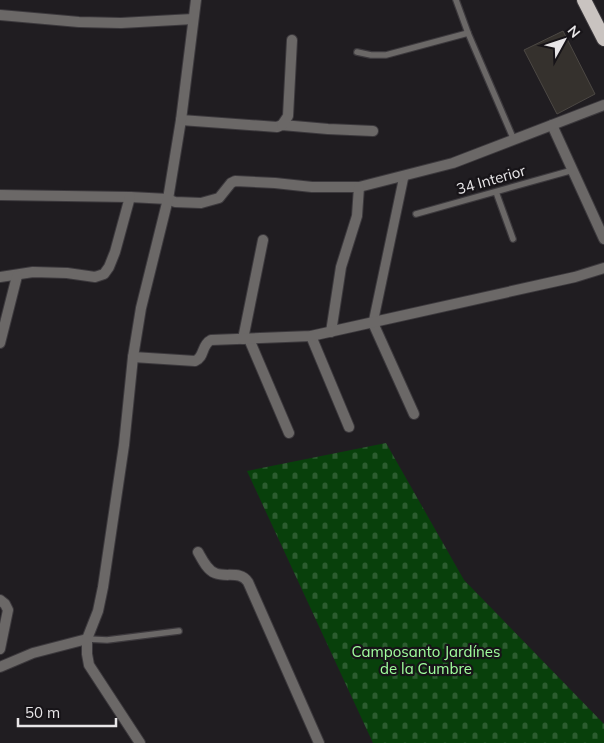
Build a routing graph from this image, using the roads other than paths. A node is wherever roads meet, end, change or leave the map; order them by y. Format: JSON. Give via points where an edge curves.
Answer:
{"nodes":[{"id":1,"x":196,"y":0,"type":"edge"},
{"id":2,"x":456,"y":0,"type":"edge"},
{"id":3,"x":584,"y":0,"type":"edge"},
{"id":4,"x":0,"y":15,"type":"edge"},
{"id":5,"x":192,"y":18,"type":"junction"},
{"id":6,"x":468,"y":33,"type":"junction"},
{"id":7,"x":604,"y":39,"type":"edge"},
{"id":8,"x":292,"y":40,"type":"dead end"},
{"id":9,"x":357,"y":52,"type":"dead end"},
{"id":10,"x":604,"y":105,"type":"edge"},
{"id":11,"x":181,"y":120,"type":"junction"},
{"id":12,"x":282,"y":125,"type":"junction"},
{"id":13,"x":552,"y":125,"type":"junction"},
{"id":14,"x":372,"y":131,"type":"dead end"},
{"id":15,"x":514,"y":140,"type":"junction"},
{"id":16,"x":573,"y":170,"type":"junction"},
{"id":17,"x":404,"y":176,"type":"junction"},
{"id":18,"x":359,"y":187,"type":"junction"},
{"id":19,"x":496,"y":192,"type":"junction"},
{"id":20,"x":0,"y":195,"type":"edge"},
{"id":21,"x":130,"y":196,"type":"junction"},
{"id":22,"x":168,"y":199,"type":"junction"},
{"id":23,"x":416,"y":214,"type":"dead end"},
{"id":24,"x":513,"y":239,"type":"dead end"},
{"id":25,"x":604,"y":239,"type":"edge"},
{"id":26,"x":263,"y":240,"type":"dead end"},
{"id":27,"x":604,"y":268,"type":"edge"},
{"id":28,"x":18,"y":276,"type":"junction"},
{"id":29,"x":0,"y":277,"type":"edge"},
{"id":30,"x":373,"y":323,"type":"junction"},
{"id":31,"x":330,"y":332,"type":"junction"},
{"id":32,"x":311,"y":336,"type":"junction"},
{"id":33,"x":246,"y":339,"type":"junction"},
{"id":34,"x":0,"y":343,"type":"edge"},
{"id":35,"x":133,"y":357,"type":"junction"},
{"id":36,"x":414,"y":414,"type":"dead end"},
{"id":37,"x":350,"y":427,"type":"dead end"},
{"id":38,"x":289,"y":433,"type":"dead end"},
{"id":39,"x":198,"y":552,"type":"dead end"},
{"id":40,"x":0,"y":600,"type":"edge"},
{"id":41,"x":179,"y":631,"type":"dead end"},
{"id":42,"x":87,"y":639,"type":"junction"},
{"id":43,"x":0,"y":649,"type":"edge"},
{"id":44,"x":0,"y":667,"type":"edge"},
{"id":45,"x":140,"y":743,"type":"edge"},
{"id":46,"x":319,"y":743,"type":"edge"}],
"edges":[{"from":1,"to":5,"type":"street"},
{"from":2,"to":6,"type":"lane"},
{"from":3,"to":7,"type":"highway"},
{"from":4,"to":5,"type":"street","via":[[79,22]]},
{"from":5,"to":11,"type":"street"},
{"from":6,"to":9,"type":"lane","via":[[386,55]]},
{"from":6,"to":15,"type":"lane"},
{"from":8,"to":12,"type":"street","via":[[288,116]]},
{"from":10,"to":13,"type":"street"},
{"from":11,"to":12,"type":"street"},
{"from":11,"to":22,"type":"street"},
{"from":12,"to":14,"type":"street"},
{"from":13,"to":15,"type":"street"},
{"from":13,"to":16,"type":"street"},
{"from":15,"to":17,"type":"street","via":[[453,163]]},
{"from":16,"to":19,"type":"lane","name":"34 Interior"},
{"from":16,"to":25,"type":"street"},
{"from":17,"to":18,"type":"street"},
{"from":17,"to":30,"type":"street"},
{"from":18,"to":22,"type":"street","via":[[237,181],[231,182],[219,198],[208,202]]},
{"from":18,"to":31,"type":"street","via":[[357,216],[341,267]]},
{"from":19,"to":23,"type":"lane","name":"34 Interior"},
{"from":19,"to":24,"type":"lane"},
{"from":20,"to":21,"type":"street"},
{"from":21,"to":22,"type":"street"},
{"from":21,"to":28,"type":"street","via":[[115,252],[104,274],[95,277],[33,272]]},
{"from":22,"to":35,"type":"street"},
{"from":26,"to":33,"type":"street"},
{"from":27,"to":30,"type":"street"},
{"from":28,"to":29,"type":"street"},
{"from":28,"to":34,"type":"street"},
{"from":30,"to":31,"type":"street"},
{"from":30,"to":36,"type":"street"},
{"from":31,"to":32,"type":"street"},
{"from":32,"to":33,"type":"street"},
{"from":32,"to":37,"type":"street"},
{"from":33,"to":35,"type":"street","via":[[210,340],[195,361]]},
{"from":33,"to":38,"type":"street"},
{"from":35,"to":42,"type":"street","via":[[124,445],[103,586]]},
{"from":39,"to":46,"type":"street","via":[[206,566],[216,574],[240,576],[248,582]]},
{"from":40,"to":43,"type":"street","via":[[8,610]]},
{"from":41,"to":42,"type":"lane","via":[[107,640]]},
{"from":42,"to":44,"type":"street","via":[[33,653]]},
{"from":42,"to":45,"type":"street","via":[[89,665]]}]}
